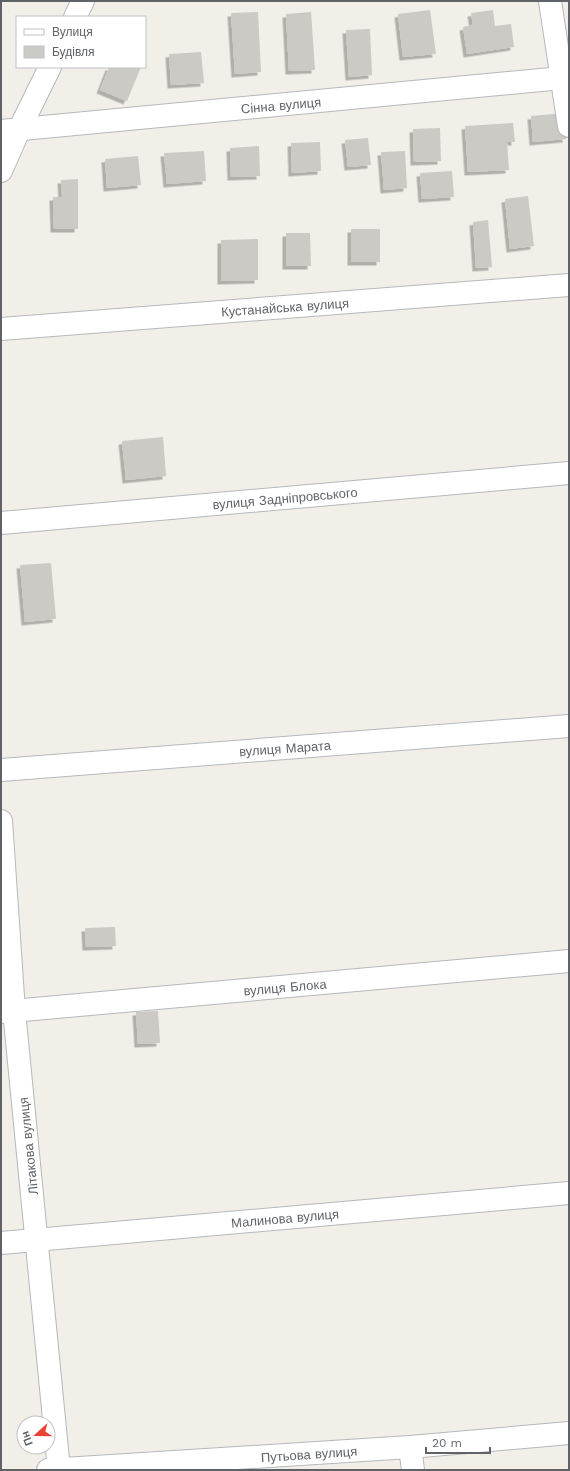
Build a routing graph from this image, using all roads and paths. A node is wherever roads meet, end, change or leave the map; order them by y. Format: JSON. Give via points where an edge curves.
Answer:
{"nodes":[{"id":1,"x":83,"y":1,"type":"edge"},
{"id":2,"x":550,"y":1,"type":"edge"},
{"id":3,"x":76,"y":16,"type":"edge"},
{"id":4,"x":49,"y":68,"type":"edge"},
{"id":5,"x":562,"y":78,"type":"junction"},
{"id":6,"x":569,"y":126,"type":"edge"},
{"id":7,"x":10,"y":130,"type":"edge"},
{"id":8,"x":1,"y":171,"type":"edge"},
{"id":9,"x":569,"y":285,"type":"edge"},
{"id":10,"x":1,"y":329,"type":"edge"},
{"id":11,"x":569,"y":473,"type":"edge"},
{"id":12,"x":1,"y":523,"type":"edge"},
{"id":13,"x":569,"y":726,"type":"edge"},
{"id":14,"x":1,"y":770,"type":"edge"},
{"id":15,"x":1,"y":821,"type":"edge"},
{"id":16,"x":569,"y":961,"type":"edge"},
{"id":17,"x":7,"y":1011,"type":"edge"},
{"id":18,"x":569,"y":1193,"type":"edge"},
{"id":19,"x":37,"y":1241,"type":"junction"},
{"id":20,"x":1,"y":1243,"type":"edge"},
{"id":21,"x":569,"y":1433,"type":"edge"},
{"id":22,"x":410,"y":1447,"type":"junction"},
{"id":23,"x":56,"y":1470,"type":"edge"},
{"id":24,"x":413,"y":1470,"type":"edge"}],
"edges":[{"from":1,"to":3,"type":"street"},
{"from":2,"to":5,"type":"street"},
{"from":4,"to":7,"type":"street"},
{"from":5,"to":6,"type":"street"},
{"from":5,"to":7,"type":"street","name":"Сінна вулиця"},
{"from":7,"to":8,"type":"street"},
{"from":9,"to":10,"type":"street","name":"Кустанайська вулиця"},
{"from":11,"to":12,"type":"street","name":"вулиця Задніпровського"},
{"from":13,"to":14,"type":"street","name":"вулиця Марата"},
{"from":15,"to":17,"type":"street","name":"Літакова вулиця"},
{"from":16,"to":17,"type":"street","name":"вулиця Блока"},
{"from":17,"to":19,"type":"street","name":"Літакова вулиця"},
{"from":18,"to":19,"type":"street","name":"Малинова вулиця"},
{"from":19,"to":20,"type":"street","name":"Малинова вулиця"},
{"from":19,"to":23,"type":"street","name":"Літакова вулиця"},
{"from":21,"to":22,"type":"street","name":"Путьова вулиця"},
{"from":22,"to":23,"type":"street","name":"Путьова вулиця"},
{"from":22,"to":24,"type":"street"}]}
